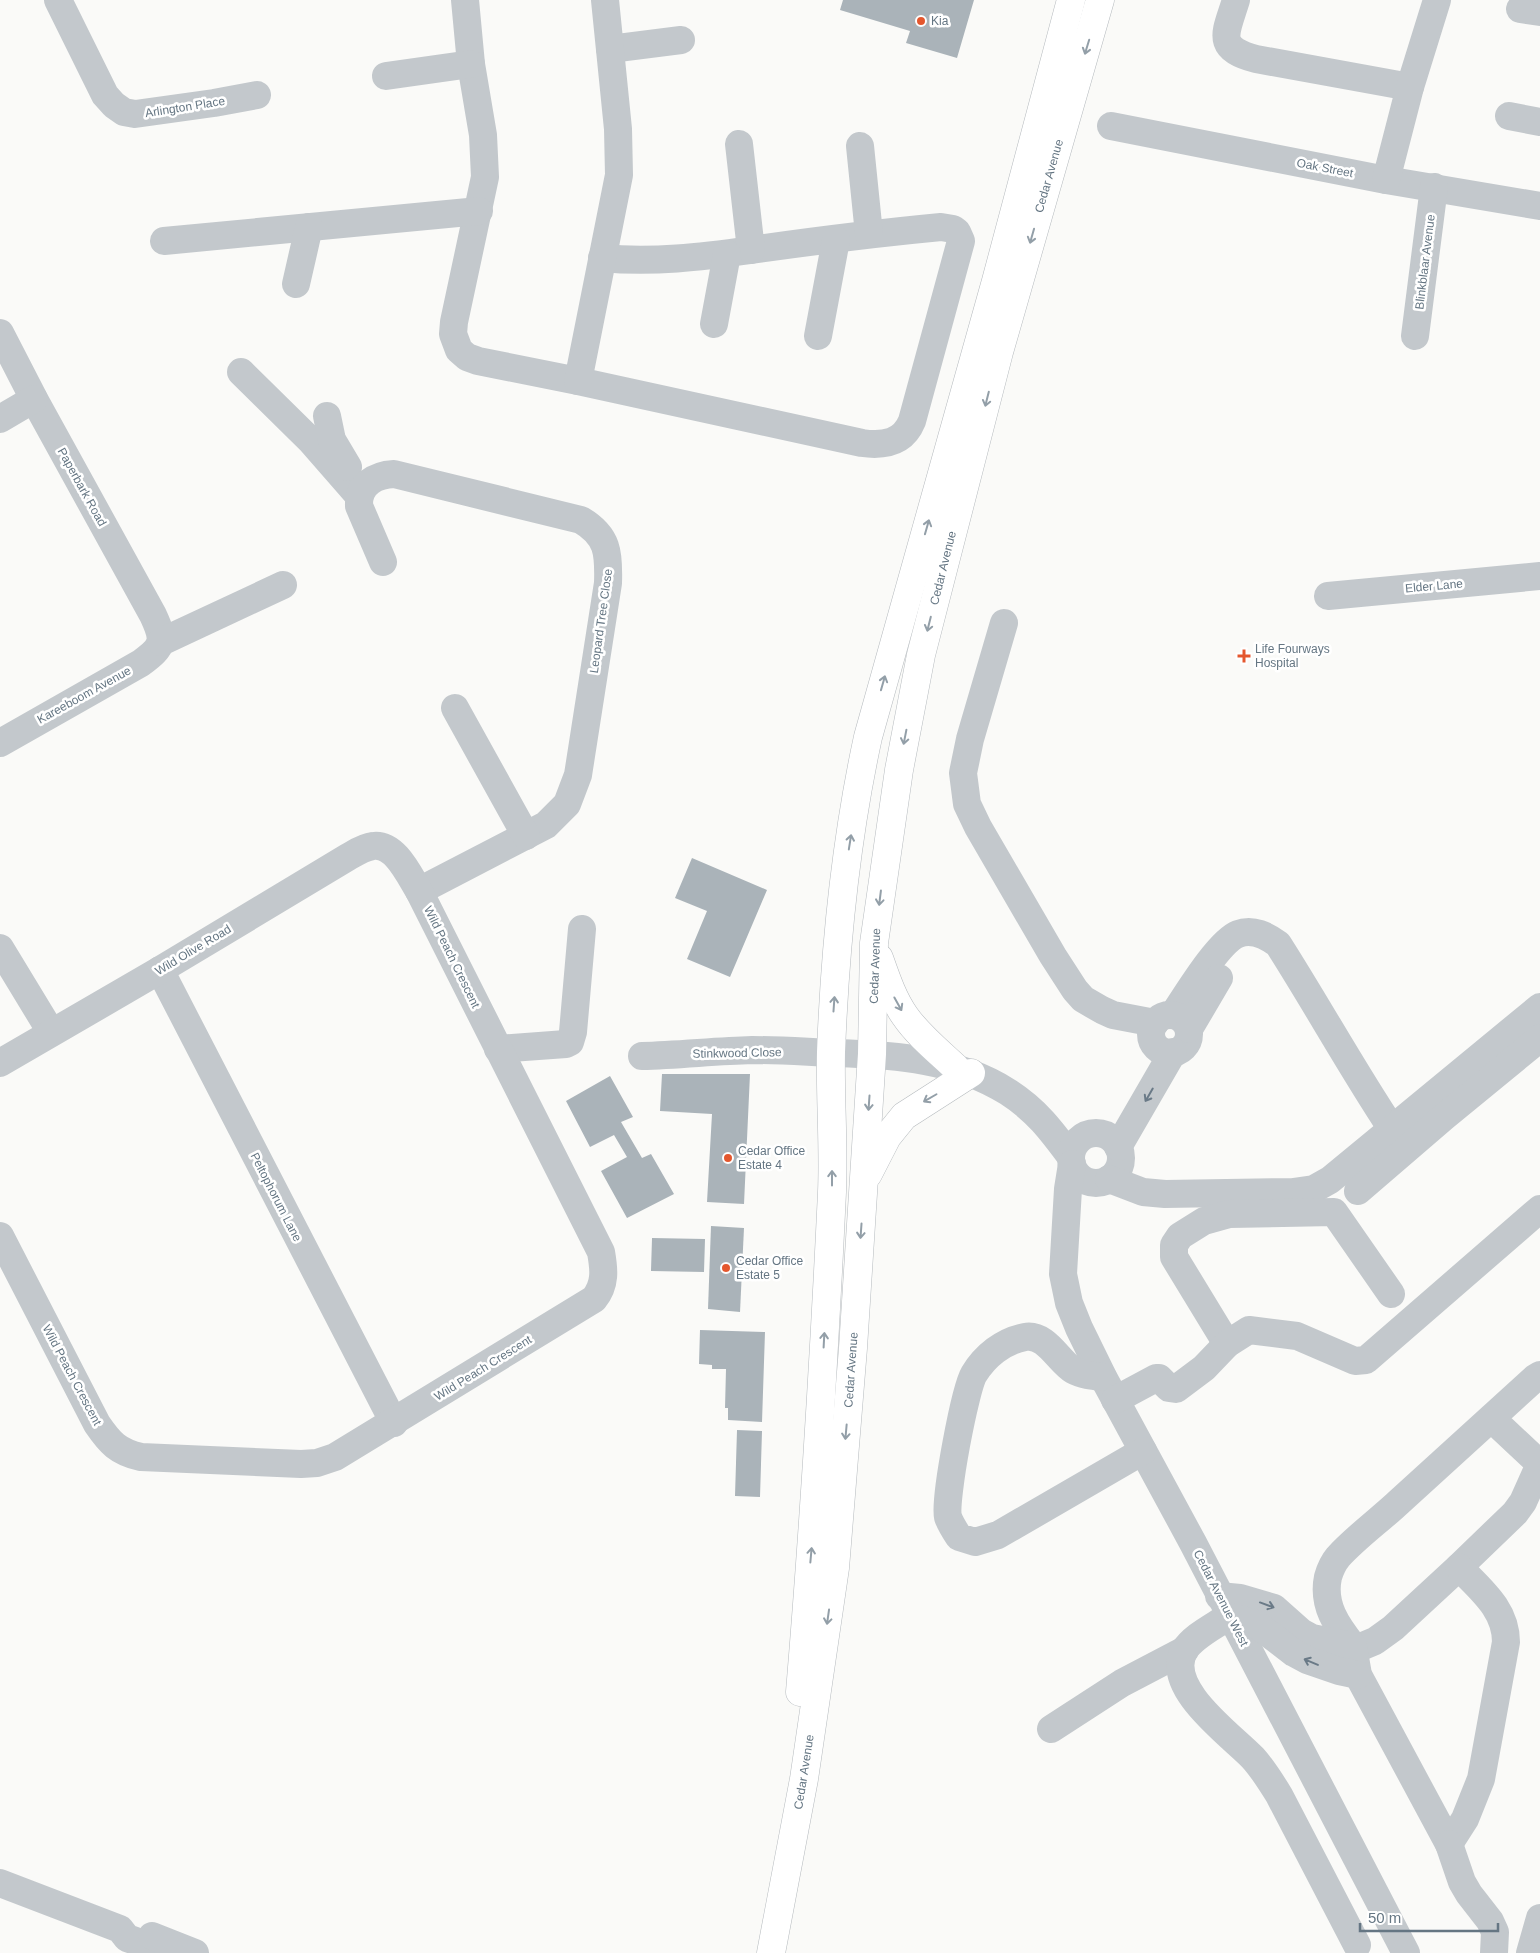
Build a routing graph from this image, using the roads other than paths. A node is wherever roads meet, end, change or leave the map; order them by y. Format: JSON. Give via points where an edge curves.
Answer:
{"nodes":[{"id":1,"x":58,"y":0,"type":"edge"},
{"id":2,"x":465,"y":0,"type":"edge"},
{"id":3,"x":605,"y":0,"type":"edge"},
{"id":4,"x":1071,"y":0,"type":"edge"},
{"id":5,"x":1100,"y":0,"type":"edge"},
{"id":6,"x":1236,"y":0,"type":"edge"},
{"id":7,"x":1437,"y":0,"type":"edge"},
{"id":8,"x":681,"y":40,"type":"dead end"},
{"id":9,"x":610,"y":49,"type":"junction"},
{"id":10,"x":471,"y":64,"type":"junction"},
{"id":11,"x":386,"y":76,"type":"dead end"},
{"id":12,"x":1410,"y":87,"type":"junction"},
{"id":13,"x":257,"y":95,"type":"dead end"},
{"id":14,"x":1509,"y":116,"type":"dead end"},
{"id":15,"x":1540,"y":122,"type":"edge"},
{"id":16,"x":1111,"y":126,"type":"dead end"},
{"id":17,"x":739,"y":144,"type":"dead end"},
{"id":18,"x":860,"y":146,"type":"dead end"},
{"id":19,"x":1386,"y":180,"type":"junction"},
{"id":20,"x":1434,"y":187,"type":"junction"},
{"id":21,"x":1540,"y":206,"type":"edge"},
{"id":22,"x":479,"y":211,"type":"junction"},
{"id":23,"x":309,"y":227,"type":"junction"},
{"id":24,"x":869,"y":234,"type":"junction"},
{"id":25,"x":836,"y":240,"type":"junction"},
{"id":26,"x":164,"y":241,"type":"dead end"},
{"id":27,"x":739,"y":252,"type":"junction"},
{"id":28,"x":602,"y":258,"type":"junction"},
{"id":29,"x":296,"y":284,"type":"dead end"},
{"id":30,"x":714,"y":324,"type":"dead end"},
{"id":31,"x":0,"y":333,"type":"edge"},
{"id":32,"x":818,"y":336,"type":"dead end"},
{"id":33,"x":1415,"y":336,"type":"dead end"},
{"id":34,"x":241,"y":372,"type":"dead end"},
{"id":35,"x":578,"y":381,"type":"junction"},
{"id":36,"x":34,"y":399,"type":"junction"},
{"id":37,"x":327,"y":416,"type":"dead end"},
{"id":38,"x":0,"y":419,"type":"edge"},
{"id":39,"x":360,"y":493,"type":"junction"},
{"id":40,"x":383,"y":562,"type":"dead end"},
{"id":41,"x":1540,"y":576,"type":"edge"},
{"id":42,"x":283,"y":584,"type":"dead end"},
{"id":43,"x":1328,"y":596,"type":"dead end"},
{"id":44,"x":1004,"y":623,"type":"dead end"},
{"id":45,"x":161,"y":642,"type":"junction"},
{"id":46,"x":455,"y":708,"type":"dead end"},
{"id":47,"x":0,"y":743,"type":"edge"},
{"id":48,"x":526,"y":836,"type":"junction"},
{"id":49,"x":388,"y":849,"type":"joint"},
{"id":50,"x":419,"y":891,"type":"junction"},
{"id":51,"x":582,"y":929,"type":"dead end"},
{"id":52,"x":874,"y":943,"type":"junction"},
{"id":53,"x":0,"y":948,"type":"edge"},
{"id":54,"x":160,"y":970,"type":"junction"},
{"id":55,"x":1540,"y":1007,"type":"edge"},
{"id":56,"x":51,"y":1032,"type":"junction"},
{"id":57,"x":1166,"y":1034,"type":"junction"},
{"id":58,"x":1540,"y":1038,"type":"edge"},
{"id":59,"x":498,"y":1049,"type":"junction"},
{"id":60,"x":831,"y":1053,"type":"junction"},
{"id":61,"x":872,"y":1054,"type":"junction"},
{"id":62,"x":642,"y":1056,"type":"dead end"},
{"id":63,"x":0,"y":1063,"type":"edge"},
{"id":64,"x":963,"y":1070,"type":"junction"},
{"id":65,"x":1392,"y":1129,"type":"junction"},
{"id":66,"x":1097,"y":1159,"type":"junction"},
{"id":67,"x":864,"y":1182,"type":"junction"},
{"id":68,"x":1358,"y":1191,"type":"dead end"},
{"id":69,"x":1540,"y":1209,"type":"edge"},
{"id":70,"x":0,"y":1236,"type":"edge"},
{"id":71,"x":1391,"y":1294,"type":"dead end"},
{"id":72,"x":1227,"y":1344,"type":"junction"},
{"id":73,"x":1540,"y":1375,"type":"edge"},
{"id":74,"x":1109,"y":1389,"type":"junction"},
{"id":75,"x":1491,"y":1418,"type":"junction"},
{"id":76,"x":394,"y":1423,"type":"junction"},
{"id":77,"x":1143,"y":1451,"type":"junction"},
{"id":78,"x":1459,"y":1568,"type":"junction"},
{"id":79,"x":1224,"y":1606,"type":"junction"},
{"id":80,"x":1353,"y":1646,"type":"junction"},
{"id":81,"x":1185,"y":1650,"type":"junction"},
{"id":82,"x":1358,"y":1675,"type":"junction"},
{"id":83,"x":1051,"y":1729,"type":"dead end"},
{"id":84,"x":1449,"y":1844,"type":"junction"},
{"id":85,"x":0,"y":1883,"type":"edge"},
{"id":86,"x":1379,"y":1900,"type":"junction"},
{"id":87,"x":1540,"y":1918,"type":"edge"},
{"id":88,"x":120,"y":1929,"type":"junction"},
{"id":89,"x":1356,"y":1949,"type":"edge"},
{"id":90,"x":168,"y":1953,"type":"edge"},
{"id":91,"x":195,"y":1953,"type":"edge"},
{"id":92,"x":759,"y":1953,"type":"edge"},
{"id":93,"x":771,"y":1953,"type":"edge"},
{"id":94,"x":1406,"y":1953,"type":"edge"},
{"id":95,"x":1494,"y":1953,"type":"edge"},
{"id":96,"x":1530,"y":1953,"type":"edge"}],
"edges":[{"from":1,"to":13,"type":"street","name":"Arlington Place","via":[[105,95],[124,112],[145,114]]},
{"from":2,"to":10,"type":"street"},
{"from":3,"to":9,"type":"street"},
{"from":60,"to":4,"type":"main road","name":"Cedar Avenue","one_way":true,"via":[[840,916],[859,777],[868,737]]},
{"from":5,"to":52,"type":"main road","name":"Cedar Avenue","one_way":true,"via":[[999,352],[921,655],[899,770]]},
{"from":6,"to":12,"type":"street","via":[[1226,37],[1229,47],[1237,53]]},
{"from":7,"to":12,"type":"street"},
{"from":8,"to":9,"type":"street"},
{"from":9,"to":28,"type":"street","via":[[619,175]]},
{"from":10,"to":11,"type":"street"},
{"from":10,"to":22,"type":"street","via":[[485,167]]},
{"from":12,"to":19,"type":"street"},
{"from":14,"to":15,"type":"street"},
{"from":16,"to":19,"type":"street","name":"Oak Street"},
{"from":17,"to":27,"type":"street"},
{"from":18,"to":24,"type":"street"},
{"from":19,"to":20,"type":"street","name":"Oak Street"},
{"from":20,"to":21,"type":"street","name":"Oak Street"},
{"from":20,"to":33,"type":"street","name":"Blinkblaar Avenue"},
{"from":22,"to":23,"type":"street"},
{"from":22,"to":35,"type":"street","via":[[454,322],[453,334],[459,350],[478,361]]},
{"from":23,"to":26,"type":"street"},
{"from":23,"to":29,"type":"street"},
{"from":24,"to":25,"type":"street"},
{"from":24,"to":35,"type":"street","via":[[941,227],[953,229],[960,236],[960,248],[912,421],[897,440],[877,445],[862,443]]},
{"from":25,"to":27,"type":"street"},
{"from":25,"to":32,"type":"street"},
{"from":27,"to":28,"type":"street","via":[[651,260]]},
{"from":27,"to":30,"type":"street"},
{"from":28,"to":35,"type":"street"},
{"from":31,"to":36,"type":"street","name":"Paperbark Road"},
{"from":34,"to":39,"type":"street"},
{"from":36,"to":38,"type":"street"},
{"from":36,"to":45,"type":"street","name":"Paperbark Road","via":[[153,615]]},
{"from":37,"to":39,"type":"street","via":[[332,440]]},
{"from":39,"to":40,"type":"street","via":[[359,506]]},
{"from":39,"to":48,"type":"street","name":"Leopard Tree Close","via":[[374,479],[394,474],[565,516],[587,524],[602,536],[609,563],[608,583],[578,775],[567,804],[546,825]]},
{"from":41,"to":43,"type":"street","name":"Elder Lane"},
{"from":42,"to":45,"type":"street"},
{"from":44,"to":57,"type":"street","via":[[963,774],[967,804],[1053,956],[1083,1000],[1113,1015]]},
{"from":45,"to":47,"type":"street","name":"Kareeboom Avenue","via":[[159,648],[141,663]]},
{"from":46,"to":48,"type":"street"},
{"from":48,"to":50,"type":"street","name":"Leopard Tree Close"},
{"from":49,"to":50,"type":"street","name":"Wild Peach Crescent"},
{"from":49,"to":54,"type":"street","name":"Wild Olive Road","via":[[373,846],[348,857]]},
{"from":50,"to":59,"type":"street","name":"Wild Peach Crescent"},
{"from":51,"to":59,"type":"street","via":[[570,1042]]},
{"from":52,"to":61,"type":"main road","name":"Cedar Avenue"},
{"from":52,"to":64,"type":"main road","one_way":true,"via":[[888,985],[905,1016],[917,1031]]},
{"from":53,"to":56,"type":"street"},
{"from":54,"to":56,"type":"street","name":"Wild Olive Road"},
{"from":54,"to":76,"type":"street","name":"Peltophorum Lane"},
{"from":55,"to":65,"type":"street"},
{"from":56,"to":63,"type":"street","name":"Wild Olive Road"},
{"from":57,"to":65,"type":"street","name":"Cedar Avenue West","via":[[1220,948],[1242,933],[1260,934],[1278,944]]},
{"from":57,"to":66,"type":"street","name":"Cedar Avenue West"},
{"from":58,"to":68,"type":"street"},
{"from":59,"to":76,"type":"street","name":"Wild Peach Crescent","via":[[601,1252],[604,1266],[602,1285],[594,1299]]},
{"from":60,"to":61,"type":"street"},
{"from":60,"to":62,"type":"street","name":"Stinkwood Close","via":[[753,1050]]},
{"from":92,"to":60,"type":"main road","name":"Cedar Avenue","one_way":true,"via":[[796,1743],[814,1526],[832,1188]]},
{"from":61,"to":64,"type":"street"},
{"from":61,"to":67,"type":"main road","name":"Cedar Avenue","one_way":true},
{"from":64,"to":66,"type":"street","via":[[1008,1092]]},
{"from":64,"to":67,"type":"main road","one_way":true,"via":[[904,1116],[887,1137]]},
{"from":65,"to":66,"type":"street","via":[[1330,1180],[1314,1189],[1285,1192],[1155,1194],[1134,1190]]},
{"from":66,"to":74,"type":"street","name":"Cedar Avenue West","via":[[1068,1189],[1064,1286],[1079,1328]]},
{"from":67,"to":93,"type":"main road","name":"Cedar Avenue","one_way":true,"via":[[835,1568],[804,1779]]},
{"from":69,"to":72,"type":"street","via":[[1366,1360],[1355,1361],[1297,1336],[1249,1330]]},
{"from":70,"to":76,"type":"street","name":"Wild Peach Crescent","via":[[97,1424],[114,1445],[128,1454],[317,1463],[335,1457]]},
{"from":71,"to":72,"type":"street","via":[[1334,1212],[1229,1214],[1204,1221],[1180,1236],[1174,1245],[1174,1257]]},
{"from":72,"to":74,"type":"street","via":[[1204,1368],[1176,1389],[1169,1388],[1159,1378]]},
{"from":73,"to":75,"type":"street"},
{"from":74,"to":77,"type":"street","name":"Cedar Avenue West"},
{"from":74,"to":77,"type":"street","via":[[1072,1370],[1044,1342],[1027,1336],[1004,1344],[983,1361],[972,1377],[964,1403],[950,1483],[948,1516],[959,1537],[975,1542],[998,1535]]},
{"from":75,"to":78,"type":"street","via":[[1540,1464],[1523,1502]]},
{"from":75,"to":80,"type":"street","via":[[1336,1560],[1328,1577],[1326,1593],[1336,1623]]},
{"from":77,"to":79,"type":"street","name":"Cedar Avenue West"},
{"from":78,"to":80,"type":"street","via":[[1393,1628],[1375,1641]]},
{"from":78,"to":84,"type":"street","via":[[1498,1610],[1506,1642],[1481,1779],[1465,1819]]},
{"from":79,"to":80,"type":"street","one_way":true,"via":[[1240,1598],[1274,1608],[1312,1638]]},
{"from":79,"to":81,"type":"street"},
{"from":82,"to":79,"type":"street","one_way":true,"via":[[1307,1660]]},
{"from":79,"to":86,"type":"street","name":"Cedar Avenue West"},
{"from":80,"to":82,"type":"street"},
{"from":81,"to":83,"type":"street","via":[[1122,1684]]},
{"from":81,"to":89,"type":"street","via":[[1181,1669],[1190,1693],[1253,1758],[1280,1795]]},
{"from":82,"to":84,"type":"street"},
{"from":84,"to":95,"type":"street","via":[[1462,1882],[1495,1932]]},
{"from":85,"to":88,"type":"street"},
{"from":86,"to":89,"type":"street"},
{"from":86,"to":94,"type":"street","name":"Cedar Avenue West"},
{"from":87,"to":96,"type":"street"},
{"from":88,"to":90,"type":"street","via":[[127,1938]]},
{"from":88,"to":91,"type":"street","via":[[128,1927]]}]}
